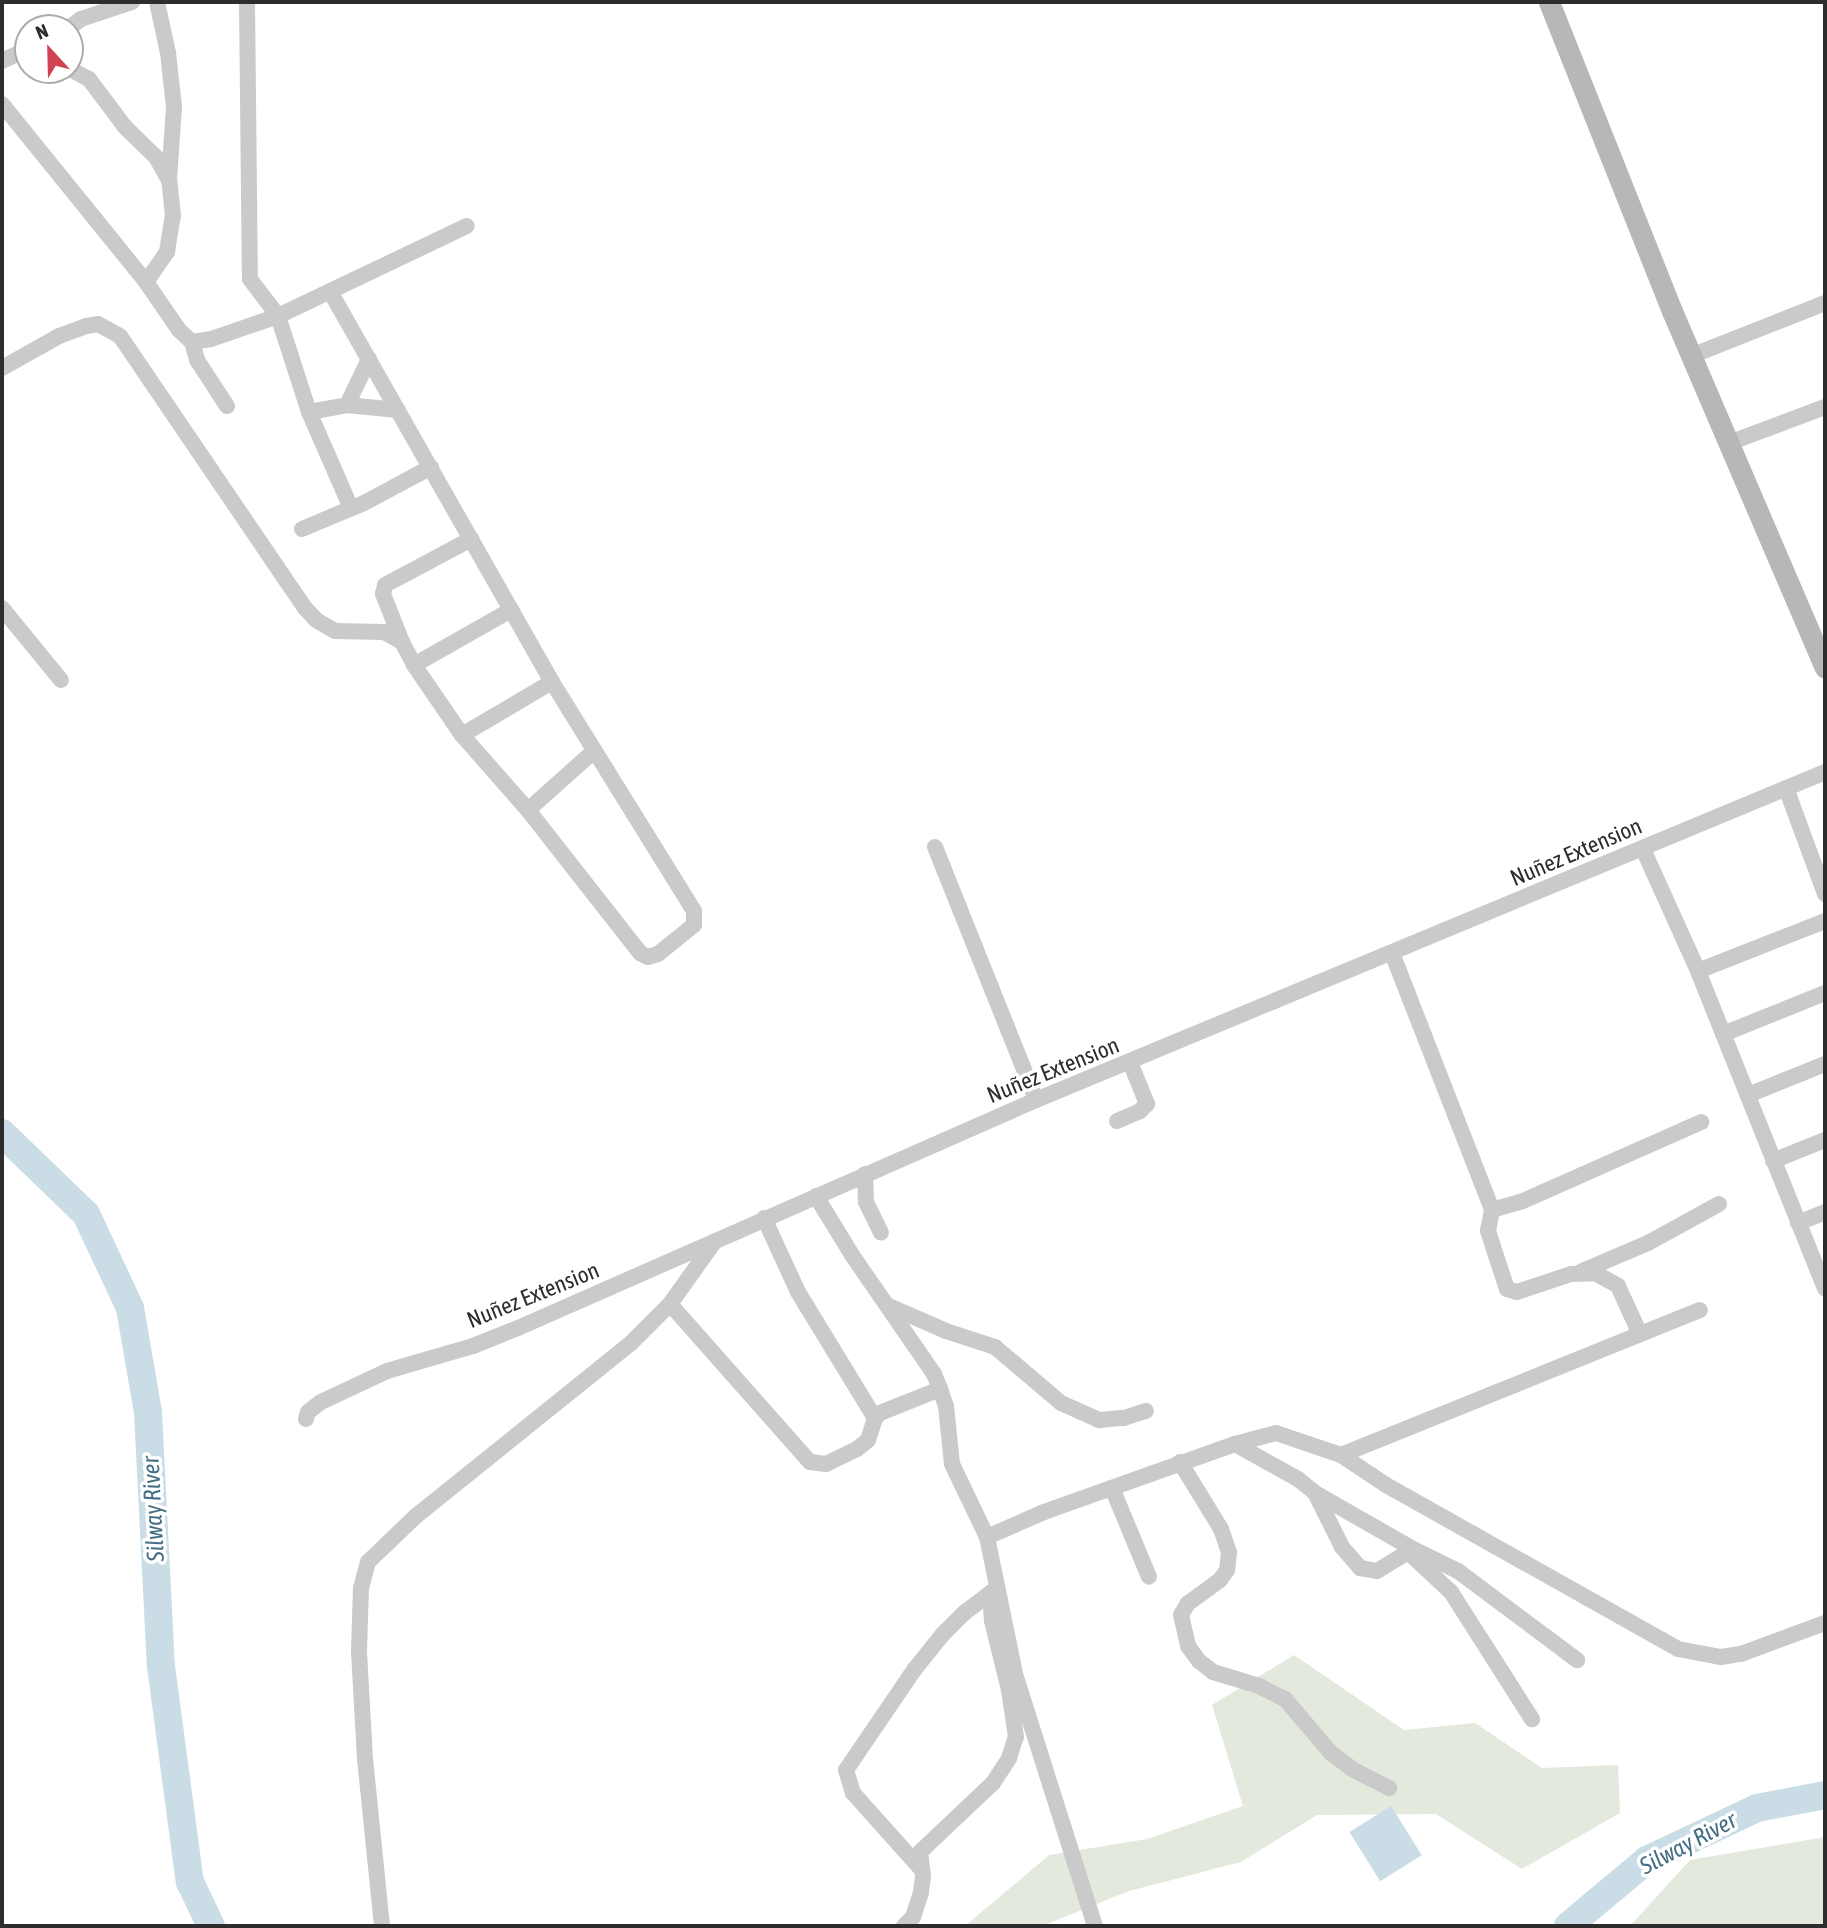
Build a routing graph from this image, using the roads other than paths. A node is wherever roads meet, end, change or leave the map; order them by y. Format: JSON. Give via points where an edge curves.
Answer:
{"nodes":[{"id":1,"x":132,"y":2,"type":"edge"},
{"id":2,"x":158,"y":2,"type":"edge"},
{"id":3,"x":247,"y":2,"type":"edge"},
{"id":4,"x":1549,"y":2,"type":"edge"},
{"id":5,"x":84,"y":18,"type":"edge"},
{"id":6,"x":84,"y":76,"type":"edge"},
{"id":7,"x":2,"y":104,"type":"edge"},
{"id":8,"x":169,"y":180,"type":"junction"},
{"id":9,"x":467,"y":226,"type":"dead end"},
{"id":10,"x":146,"y":282,"type":"junction"},
{"id":11,"x":330,"y":292,"type":"junction"},
{"id":12,"x":1825,"y":303,"type":"edge"},
{"id":13,"x":278,"y":316,"type":"junction"},
{"id":14,"x":192,"y":342,"type":"junction"},
{"id":15,"x":1691,"y":356,"type":"junction"},
{"id":16,"x":369,"y":359,"type":"junction"},
{"id":17,"x":2,"y":368,"type":"edge"},
{"id":18,"x":347,"y":405,"type":"junction"},
{"id":19,"x":227,"y":406,"type":"dead end"},
{"id":20,"x":1825,"y":407,"type":"edge"},
{"id":21,"x":398,"y":410,"type":"junction"},
{"id":22,"x":309,"y":412,"type":"junction"},
{"id":23,"x":1729,"y":443,"type":"junction"},
{"id":24,"x":431,"y":467,"type":"junction"},
{"id":25,"x":351,"y":508,"type":"junction"},
{"id":26,"x":302,"y":528,"type":"dead end"},
{"id":27,"x":471,"y":539,"type":"junction"},
{"id":28,"x":2,"y":608,"type":"edge"},
{"id":29,"x":511,"y":610,"type":"junction"},
{"id":30,"x":402,"y":642,"type":"junction"},
{"id":31,"x":414,"y":665,"type":"junction"},
{"id":32,"x":1825,"y":667,"type":"edge"},
{"id":33,"x":61,"y":680,"type":"dead end"},
{"id":34,"x":552,"y":682,"type":"junction"},
{"id":35,"x":462,"y":735,"type":"junction"},
{"id":36,"x":594,"y":751,"type":"junction"},
{"id":37,"x":1825,"y":772,"type":"edge"},
{"id":38,"x":1786,"y":788,"type":"junction"},
{"id":39,"x":528,"y":810,"type":"junction"},
{"id":40,"x":935,"y":847,"type":"dead end"},
{"id":41,"x":1643,"y":849,"type":"junction"},
{"id":42,"x":1825,"y":894,"type":"edge"},
{"id":43,"x":1825,"y":921,"type":"edge"},
{"id":44,"x":1392,"y":953,"type":"junction"},
{"id":45,"x":1698,"y":971,"type":"junction"},
{"id":46,"x":1825,"y":993,"type":"edge"},
{"id":47,"x":1723,"y":1034,"type":"junction"},
{"id":48,"x":1130,"y":1062,"type":"junction"},
{"id":49,"x":1825,"y":1063,"type":"edge"},
{"id":50,"x":1748,"y":1095,"type":"junction"},
{"id":51,"x":1036,"y":1100,"type":"junction"},
{"id":52,"x":1117,"y":1121,"type":"dead end"},
{"id":53,"x":1701,"y":1122,"type":"dead end"},
{"id":54,"x":1825,"y":1140,"type":"edge"},
{"id":55,"x":1773,"y":1161,"type":"junction"},
{"id":56,"x":865,"y":1174,"type":"junction"},
{"id":57,"x":816,"y":1196,"type":"junction"},
{"id":58,"x":1719,"y":1203,"type":"dead end"},
{"id":59,"x":1492,"y":1210,"type":"junction"},
{"id":60,"x":1825,"y":1212,"type":"edge"},
{"id":61,"x":764,"y":1218,"type":"junction"},
{"id":62,"x":1798,"y":1223,"type":"junction"},
{"id":63,"x":881,"y":1233,"type":"dead end"},
{"id":64,"x":717,"y":1238,"type":"junction"},
{"id":65,"x":1581,"y":1271,"type":"junction"},
{"id":66,"x":1825,"y":1289,"type":"edge"},
{"id":67,"x":670,"y":1304,"type":"junction"},
{"id":68,"x":887,"y":1305,"type":"junction"},
{"id":69,"x":1700,"y":1310,"type":"dead end"},
{"id":70,"x":1639,"y":1332,"type":"junction"},
{"id":71,"x":940,"y":1389,"type":"junction"},
{"id":72,"x":1146,"y":1411,"type":"dead end"},
{"id":73,"x":875,"y":1418,"type":"junction"},
{"id":74,"x":306,"y":1419,"type":"dead end"},
{"id":75,"x":1235,"y":1444,"type":"junction"},
{"id":76,"x":1341,"y":1455,"type":"junction"},
{"id":77,"x":1180,"y":1462,"type":"junction"},
{"id":78,"x":1112,"y":1488,"type":"junction"},
{"id":79,"x":1315,"y":1493,"type":"junction"},
{"id":80,"x":987,"y":1536,"type":"junction"},
{"id":81,"x":1411,"y":1551,"type":"junction"},
{"id":82,"x":1149,"y":1577,"type":"dead end"},
{"id":83,"x":995,"y":1590,"type":"junction"},
{"id":84,"x":1825,"y":1623,"type":"edge"},
{"id":85,"x":1577,"y":1660,"type":"dead end"},
{"id":86,"x":1532,"y":1719,"type":"dead end"},
{"id":87,"x":1389,"y":1788,"type":"dead end"},
{"id":88,"x":921,"y":1869,"type":"junction"},
{"id":89,"x":382,"y":1926,"type":"edge"},
{"id":90,"x":904,"y":1926,"type":"edge"},
{"id":91,"x":1095,"y":1926,"type":"edge"}],
"edges":[{"from":1,"to":5,"type":"street"},
{"from":2,"to":8,"type":"street","via":[[174,107]]},
{"from":3,"to":13,"type":"street","via":[[250,279]]},
{"from":4,"to":15,"type":"street"},
{"from":6,"to":8,"type":"street","via":[[156,157]]},
{"from":7,"to":10,"type":"street"},
{"from":8,"to":10,"type":"street","via":[[173,216],[167,252]]},
{"from":9,"to":11,"type":"street"},
{"from":10,"to":14,"type":"street"},
{"from":11,"to":13,"type":"street"},
{"from":11,"to":16,"type":"street"},
{"from":12,"to":15,"type":"street"},
{"from":13,"to":14,"type":"street"},
{"from":13,"to":22,"type":"street"},
{"from":14,"to":19,"type":"street","via":[[197,360]]},
{"from":15,"to":23,"type":"street"},
{"from":16,"to":18,"type":"street"},
{"from":16,"to":21,"type":"street"},
{"from":17,"to":30,"type":"street","via":[[86,326],[99,324],[111,329],[310,614],[335,631],[384,632]]},
{"from":18,"to":21,"type":"street"},
{"from":18,"to":22,"type":"street"},
{"from":20,"to":23,"type":"street"},
{"from":21,"to":24,"type":"street"},
{"from":22,"to":25,"type":"street"},
{"from":23,"to":32,"type":"street"},
{"from":24,"to":25,"type":"street"},
{"from":24,"to":27,"type":"street"},
{"from":25,"to":26,"type":"street"},
{"from":27,"to":29,"type":"street"},
{"from":27,"to":30,"type":"street","via":[[385,585],[383,594]]},
{"from":28,"to":33,"type":"street"},
{"from":29,"to":31,"type":"street"},
{"from":29,"to":34,"type":"street"},
{"from":30,"to":31,"type":"street"},
{"from":31,"to":35,"type":"street"},
{"from":34,"to":35,"type":"street"},
{"from":34,"to":36,"type":"street"},
{"from":35,"to":39,"type":"street"},
{"from":36,"to":39,"type":"street"},
{"from":36,"to":39,"type":"street","via":[[694,911],[694,925],[658,954],[642,956]]},
{"from":37,"to":38,"type":"street","name":"Nuñez Extension"},
{"from":38,"to":41,"type":"street","name":"Nuñez Extension"},
{"from":38,"to":42,"type":"street"},
{"from":40,"to":51,"type":"street"},
{"from":41,"to":44,"type":"street","name":"Nuñez Extension"},
{"from":41,"to":45,"type":"street"},
{"from":43,"to":45,"type":"street"},
{"from":44,"to":48,"type":"street","name":"Nuñez Extension"},
{"from":44,"to":59,"type":"street"},
{"from":45,"to":47,"type":"street"},
{"from":46,"to":47,"type":"street"},
{"from":47,"to":50,"type":"street"},
{"from":48,"to":51,"type":"street","name":"Nuñez Extension"},
{"from":48,"to":52,"type":"street","via":[[1147,1104]]},
{"from":49,"to":50,"type":"street"},
{"from":50,"to":55,"type":"street"},
{"from":51,"to":56,"type":"street","name":"Nuñez Extension"},
{"from":53,"to":59,"type":"street","via":[[1523,1201]]},
{"from":54,"to":55,"type":"street"},
{"from":55,"to":62,"type":"street"},
{"from":56,"to":57,"type":"street","name":"Nuñez Extension"},
{"from":56,"to":63,"type":"street","via":[[866,1202]]},
{"from":57,"to":61,"type":"street","name":"Nuñez Extension"},
{"from":57,"to":68,"type":"street"},
{"from":58,"to":65,"type":"street"},
{"from":59,"to":65,"type":"street","via":[[1488,1231],[1507,1289],[1517,1292]]},
{"from":60,"to":62,"type":"street"},
{"from":61,"to":64,"type":"street","name":"Nuñez Extension"},
{"from":61,"to":73,"type":"street","via":[[798,1292]]},
{"from":62,"to":66,"type":"street"},
{"from":64,"to":67,"type":"street"},
{"from":64,"to":74,"type":"street","name":"Nuñez Extension","via":[[518,1328],[387,1371],[321,1402]]},
{"from":65,"to":70,"type":"street","via":[[1613,1281]]},
{"from":67,"to":73,"type":"street","via":[[810,1462],[826,1464],[857,1449],[867,1440]]},
{"from":67,"to":89,"type":"street","via":[[631,1343],[416,1516],[368,1562],[361,1588],[359,1651]]},
{"from":68,"to":71,"type":"street"},
{"from":68,"to":72,"type":"street","via":[[995,1347],[1061,1403],[1099,1420]]},
{"from":69,"to":70,"type":"street"},
{"from":70,"to":76,"type":"street"},
{"from":71,"to":73,"type":"street"},
{"from":71,"to":80,"type":"street","via":[[951,1464]]},
{"from":75,"to":76,"type":"street","via":[[1276,1433]]},
{"from":75,"to":77,"type":"street"},
{"from":75,"to":79,"type":"street"},
{"from":76,"to":84,"type":"street","via":[[1386,1485],[1678,1649],[1721,1657],[1741,1654]]},
{"from":77,"to":78,"type":"street"},
{"from":77,"to":87,"type":"street","via":[[1221,1529],[1229,1552],[1227,1570],[1220,1580],[1188,1603],[1181,1615],[1188,1646],[1213,1672],[1285,1699],[1331,1753]]},
{"from":78,"to":80,"type":"street"},
{"from":78,"to":82,"type":"street"},
{"from":79,"to":81,"type":"street"},
{"from":79,"to":81,"type":"street","via":[[1342,1547],[1360,1567],[1377,1571]]},
{"from":80,"to":83,"type":"street"},
{"from":81,"to":85,"type":"street","via":[[1458,1571]]},
{"from":81,"to":86,"type":"street","via":[[1451,1592]]},
{"from":83,"to":88,"type":"street","via":[[992,1621],[1016,1737],[993,1783],[925,1845],[920,1852]]},
{"from":83,"to":88,"type":"street","via":[[935,1643],[846,1770],[853,1793]]},
{"from":83,"to":91,"type":"street","via":[[1015,1674]]},
{"from":88,"to":90,"type":"street","via":[[921,1892],[913,1916]]}]}
